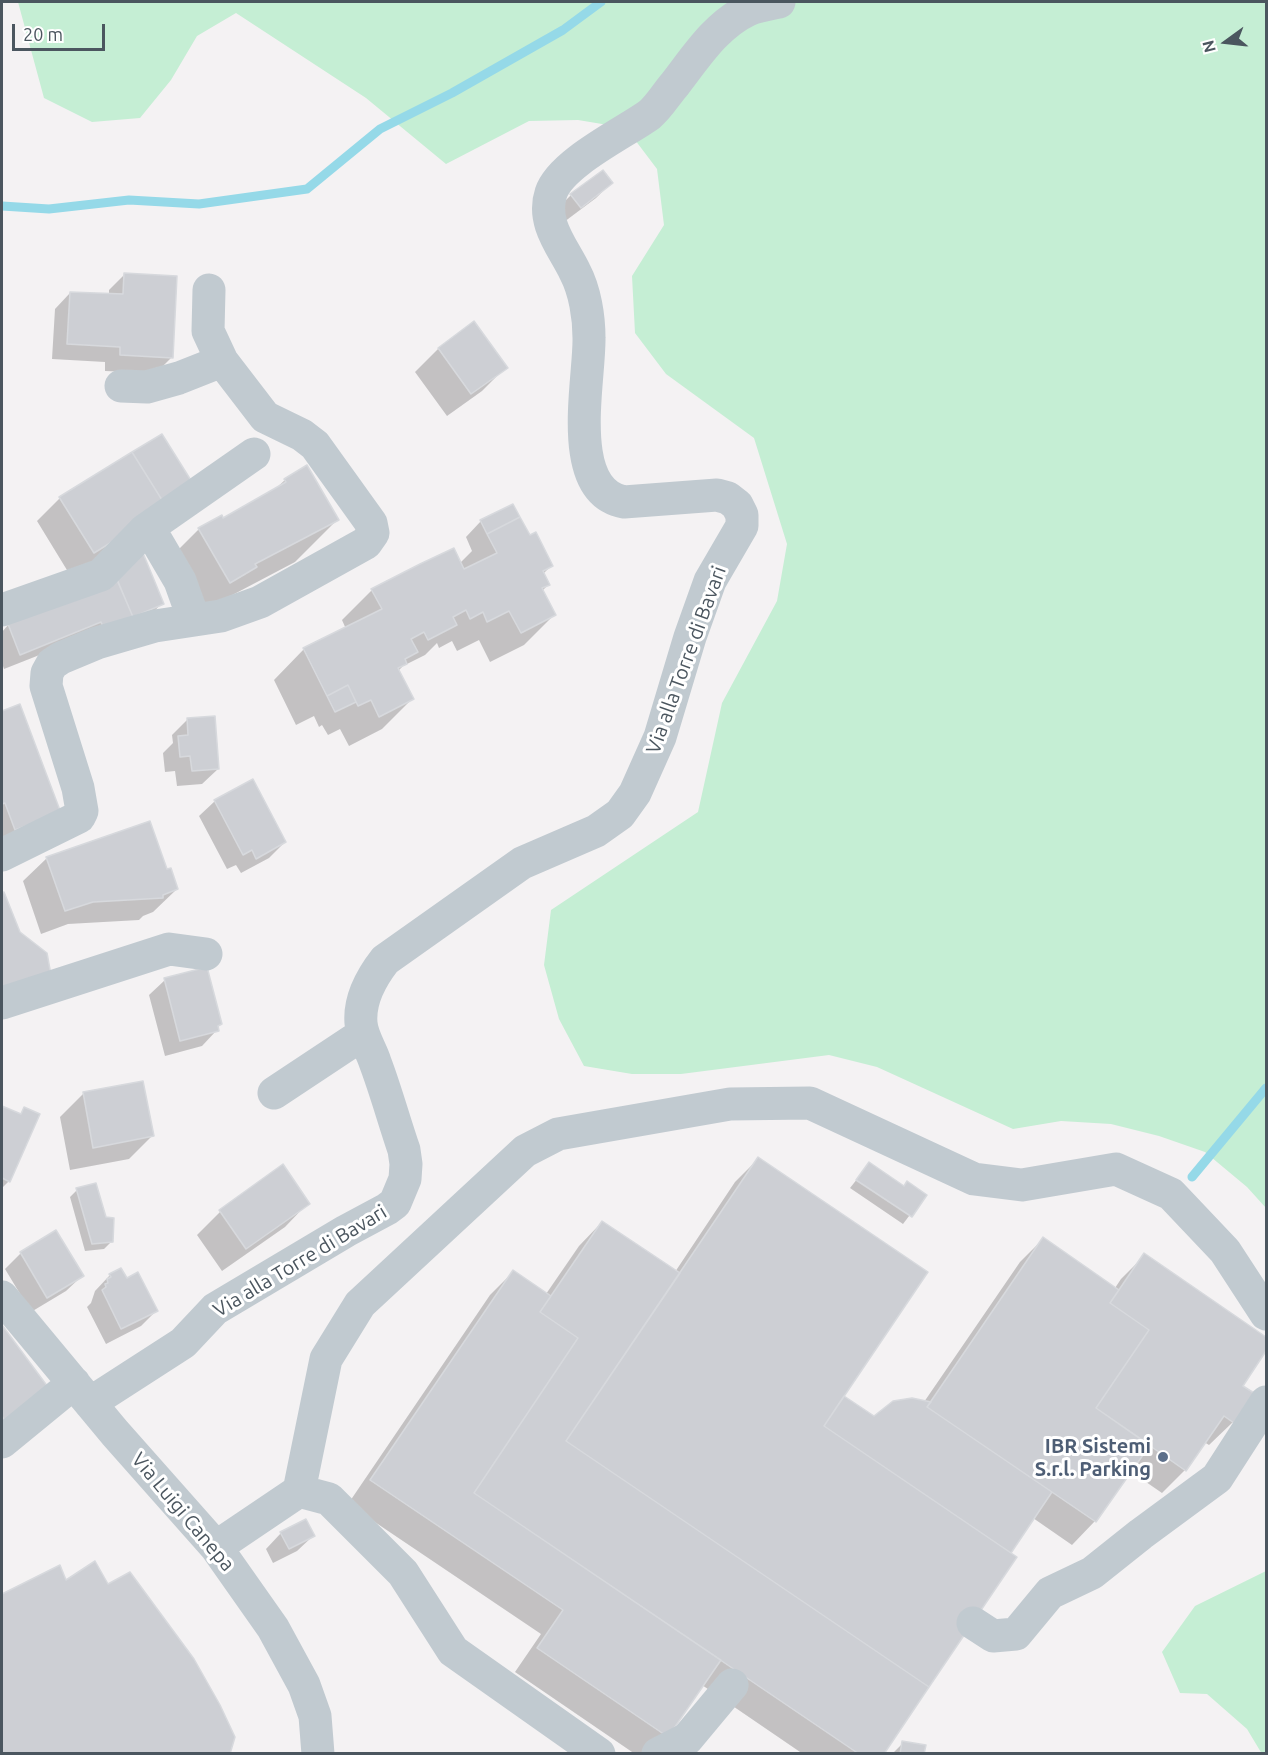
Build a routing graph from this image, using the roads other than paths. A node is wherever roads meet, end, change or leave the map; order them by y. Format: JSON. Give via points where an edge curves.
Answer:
{"nodes":[{"id":1,"x":779,"y":2,"type":"edge"},
{"id":2,"x":209,"y":290,"type":"dead end"},
{"id":3,"x":222,"y":360,"type":"junction"},
{"id":4,"x":121,"y":386,"type":"dead end"},
{"id":5,"x":254,"y":454,"type":"dead end"},
{"id":6,"x":148,"y":528,"type":"junction"},
{"id":7,"x":2,"y":610,"type":"edge"},
{"id":8,"x":194,"y":620,"type":"junction"},
{"id":9,"x":2,"y":855,"type":"edge"},
{"id":10,"x":206,"y":954,"type":"dead end"},
{"id":11,"x":2,"y":1003,"type":"edge"},
{"id":12,"x":363,"y":1034,"type":"junction"},
{"id":13,"x":274,"y":1093,"type":"dead end"},
{"id":14,"x":2,"y":1297,"type":"edge"},
{"id":15,"x":1266,"y":1314,"type":"edge"},
{"id":16,"x":82,"y":1393,"type":"junction"},
{"id":17,"x":1266,"y":1402,"type":"edge"},
{"id":18,"x":2,"y":1443,"type":"edge"},
{"id":19,"x":299,"y":1491,"type":"junction"},
{"id":20,"x":216,"y":1547,"type":"junction"},
{"id":21,"x":973,"y":1623,"type":"dead end"},
{"id":22,"x":732,"y":1685,"type":"dead end"},
{"id":23,"x":318,"y":1754,"type":"edge"},
{"id":24,"x":599,"y":1754,"type":"edge"},
{"id":25,"x":658,"y":1754,"type":"edge"}],
"edges":[{"from":1,"to":12,"type":"street","name":"Via alla Torre di Bavari","via":[[748,10],[718,31],[651,113],[578,161],[551,190],[548,203],[550,226],[576,273],[586,307],[589,339],[584,424],[594,480],[613,500],[717,495],[737,505],[742,515],[742,526],[710,581],[660,736],[635,794],[620,814],[596,831],[522,863],[385,960],[370,979],[363,1002]]},
{"from":2,"to":3,"type":"street","via":[[208,331]]},
{"from":3,"to":4,"type":"street","via":[[147,387]]},
{"from":3,"to":8,"type":"street","via":[[265,417],[315,445],[371,523],[373,533],[366,543],[260,602],[221,616]]},
{"from":5,"to":6,"type":"street"},
{"from":6,"to":7,"type":"street","via":[[101,575]]},
{"from":6,"to":8,"type":"street","via":[[180,581]]},
{"from":8,"to":9,"type":"street","via":[[155,626],[97,643],[52,664],[46,686],[82,811],[79,817]]},
{"from":10,"to":11,"type":"street","via":[[169,949]]},
{"from":12,"to":13,"type":"street"},
{"from":12,"to":16,"type":"street","name":"Via alla Torre di Bavari","via":[[404,1150],[405,1179],[395,1203],[215,1308],[183,1343]]},
{"from":14,"to":16,"type":"street","name":"Via Luigi Canepa"},
{"from":15,"to":19,"type":"street","via":[[1225,1251],[1171,1194],[1116,1169],[1023,1185],[974,1179],[810,1103],[730,1104],[558,1134],[525,1151],[360,1304],[326,1359]]},
{"from":16,"to":18,"type":"street","name":"Via alla Torre di Bavari"},
{"from":16,"to":20,"type":"street","name":"Via Luigi Canepa"},
{"from":17,"to":21,"type":"street","via":[[1217,1478],[1092,1573],[1050,1593],[1016,1634],[993,1636]]},
{"from":19,"to":20,"type":"street"},
{"from":19,"to":24,"type":"street","via":[[329,1499],[403,1573],[453,1651]]},
{"from":20,"to":23,"type":"street","name":"Via Luigi Canepa","via":[[273,1628],[303,1685],[315,1716]]},
{"from":22,"to":25,"type":"street","via":[[687,1739]]}]}
